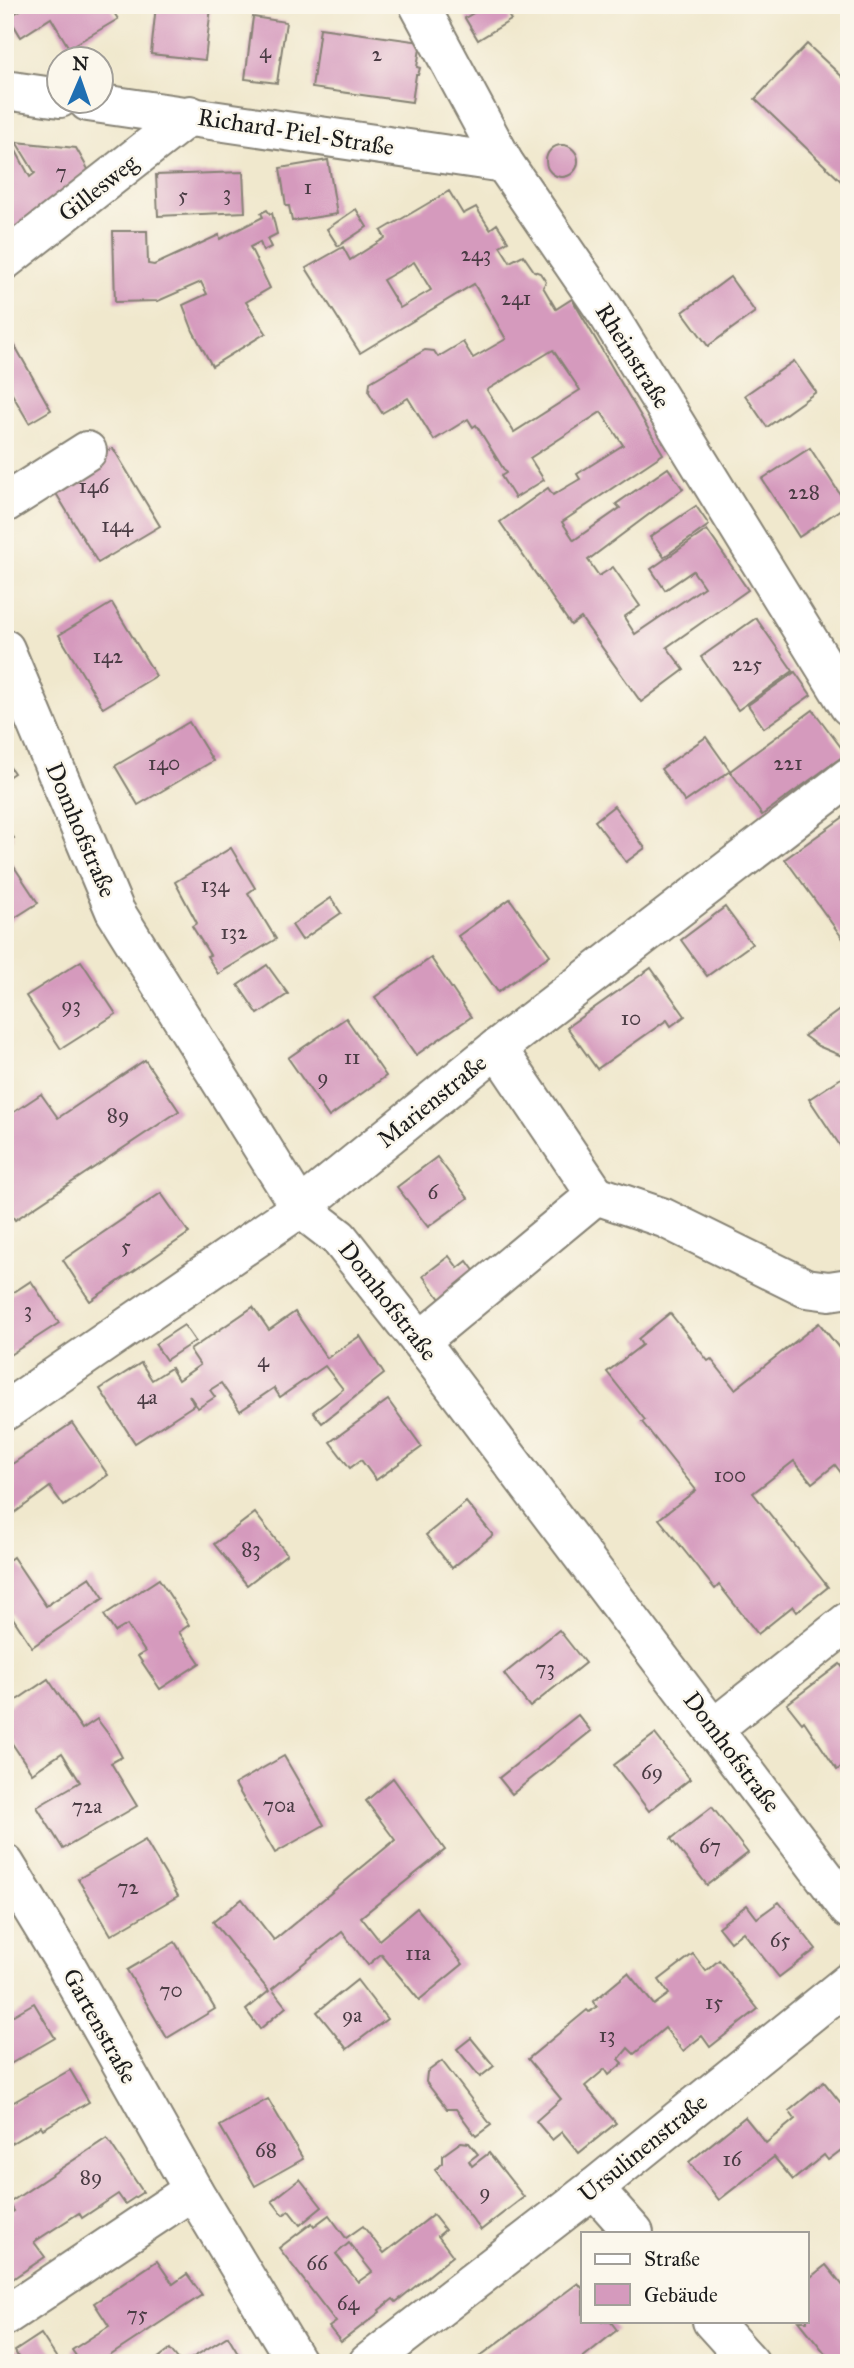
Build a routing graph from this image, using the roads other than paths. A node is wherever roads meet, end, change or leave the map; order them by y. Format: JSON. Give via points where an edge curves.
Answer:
{"nodes":[{"id":1,"x":419,"y":5,"type":"edge"},
{"id":2,"x":5,"y":90,"type":"edge"},
{"id":3,"x":46,"y":96,"type":"edge"},
{"id":4,"x":116,"y":106,"type":"edge"},
{"id":5,"x":190,"y":115,"type":"junction"},
{"id":6,"x":504,"y":163,"type":"junction"},
{"id":7,"x":5,"y":260,"type":"edge"},
{"id":8,"x":86,"y":451,"type":"dead end"},
{"id":9,"x":5,"y":503,"type":"edge"},
{"id":10,"x":5,"y":649,"type":"edge"},
{"id":11,"x":849,"y":706,"type":"edge"},
{"id":12,"x":849,"y":777,"type":"edge"},
{"id":13,"x":497,"y":1048,"type":"junction"},
{"id":14,"x":596,"y":1195,"type":"junction"},
{"id":15,"x":300,"y":1208,"type":"junction"},
{"id":16,"x":849,"y":1288,"type":"edge"},
{"id":17,"x":420,"y":1340,"type":"junction"},
{"id":18,"x":5,"y":1411,"type":"edge"},
{"id":19,"x":849,"y":1620,"type":"edge"},
{"id":20,"x":714,"y":1728,"type":"junction"},
{"id":21,"x":5,"y":1864,"type":"edge"},
{"id":22,"x":849,"y":1909,"type":"edge"},
{"id":23,"x":849,"y":1982,"type":"edge"},
{"id":24,"x":594,"y":2188,"type":"junction"},
{"id":25,"x":193,"y":2190,"type":"junction"},
{"id":26,"x":633,"y":2232,"type":"edge"},
{"id":27,"x":5,"y":2316,"type":"edge"},
{"id":28,"x":713,"y":2322,"type":"edge"},
{"id":29,"x":297,"y":2363,"type":"edge"},
{"id":30,"x":369,"y":2363,"type":"edge"},
{"id":31,"x":750,"y":2363,"type":"edge"}],
"edges":[{"from":1,"to":6,"type":"street","name":"Rheinstraße"},
{"from":2,"to":3,"type":"street"},
{"from":4,"to":5,"type":"street","name":"Richard-Piel-Straße"},
{"from":5,"to":6,"type":"street","name":"Richard-Piel-Straße"},
{"from":5,"to":7,"type":"street","name":"Gillesweg"},
{"from":6,"to":11,"type":"street","name":"Rheinstraße","via":[[609,316]]},
{"from":8,"to":9,"type":"street"},
{"from":10,"to":15,"type":"street","name":"Domhofstraße","via":[[115,911]]},
{"from":12,"to":13,"type":"street","name":"Marienstraße"},
{"from":13,"to":14,"type":"street"},
{"from":13,"to":15,"type":"street","name":"Marienstraße"},
{"from":14,"to":16,"type":"street","via":[[664,1218],[806,1288]]},
{"from":14,"to":17,"type":"street"},
{"from":15,"to":17,"type":"street","name":"Domhofstraße","via":[[339,1238]]},
{"from":15,"to":18,"type":"street","name":"Marienstraße"},
{"from":17,"to":20,"type":"street","name":"Domhofstraße"},
{"from":19,"to":20,"type":"street"},
{"from":20,"to":22,"type":"street","name":"Domhofstraße"},
{"from":21,"to":25,"type":"street","name":"Gartenstraße"},
{"from":23,"to":24,"type":"street","name":"Ursulinenstraße"},
{"from":24,"to":26,"type":"street"},
{"from":24,"to":30,"type":"street","name":"Ursulinenstraße"},
{"from":25,"to":27,"type":"street"},
{"from":25,"to":29,"type":"street","name":"Gartenstraße"},
{"from":28,"to":31,"type":"street"}]}
